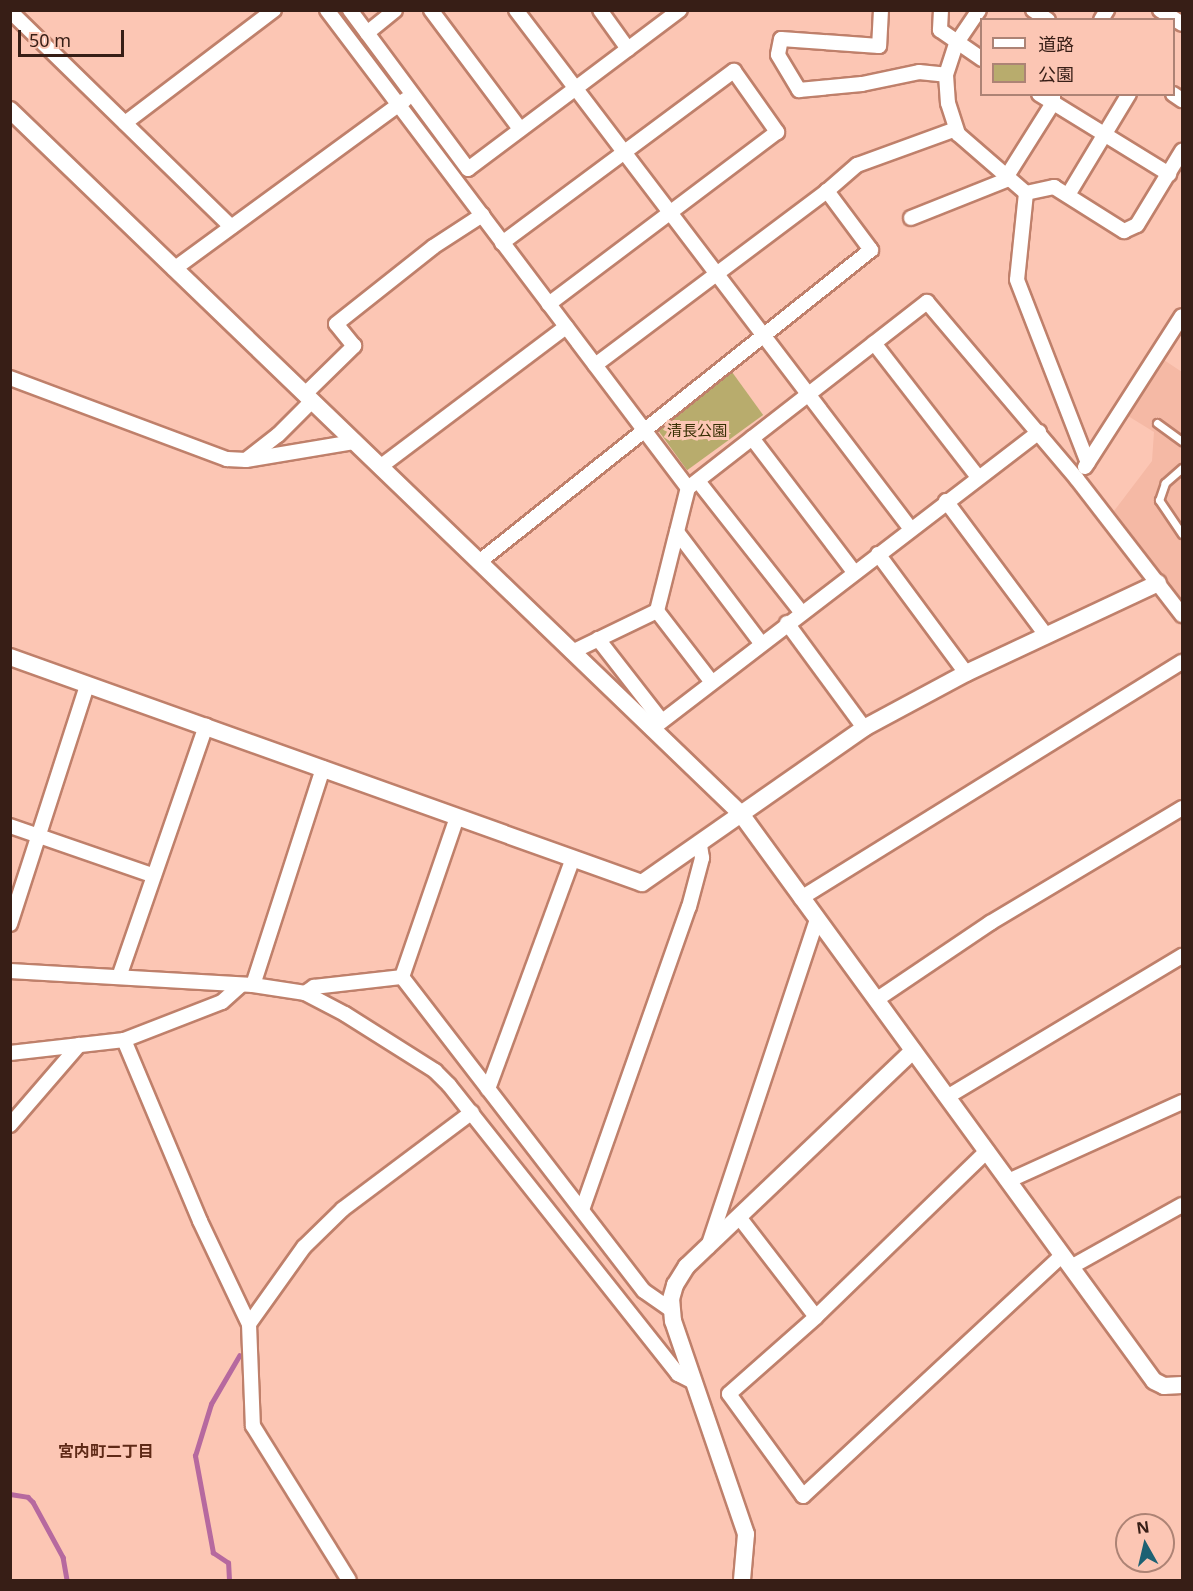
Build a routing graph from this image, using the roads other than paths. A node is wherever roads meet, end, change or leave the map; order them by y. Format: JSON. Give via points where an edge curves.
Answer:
{"nodes":[{"id":1,"x":274,"y":10,"type":"edge"},
{"id":2,"x":327,"y":10,"type":"edge"},
{"id":3,"x":350,"y":10,"type":"edge"},
{"id":4,"x":395,"y":10,"type":"edge"},
{"id":5,"x":431,"y":10,"type":"edge"},
{"id":6,"x":516,"y":10,"type":"edge"},
{"id":7,"x":600,"y":10,"type":"edge"},
{"id":8,"x":680,"y":10,"type":"edge"},
{"id":9,"x":881,"y":10,"type":"edge"},
{"id":10,"x":941,"y":10,"type":"edge"},
{"id":11,"x":979,"y":10,"type":"edge"},
{"id":12,"x":1160,"y":10,"type":"edge"},
{"id":13,"x":10,"y":11,"type":"edge"},
{"id":14,"x":1178,"y":19,"type":"edge"},
{"id":15,"x":367,"y":33,"type":"junction"},
{"id":16,"x":956,"y":44,"type":"junction"},
{"id":17,"x":628,"y":49,"type":"junction"},
{"id":18,"x":980,"y":58,"type":"edge"},
{"id":19,"x":946,"y":75,"type":"junction"},
{"id":20,"x":575,"y":88,"type":"junction"},
{"id":21,"x":412,"y":95,"type":"junction"},
{"id":22,"x":1128,"y":96,"type":"edge"},
{"id":23,"x":1054,"y":99,"type":"edge"},
{"id":24,"x":399,"y":105,"type":"junction"},
{"id":25,"x":10,"y":110,"type":"edge"},
{"id":26,"x":125,"y":123,"type":"junction"},
{"id":27,"x":520,"y":129,"type":"junction"},
{"id":28,"x":956,"y":129,"type":"junction"},
{"id":29,"x":1105,"y":135,"type":"junction"},
{"id":30,"x":1182,"y":151,"type":"edge"},
{"id":31,"x":624,"y":152,"type":"junction"},
{"id":32,"x":1168,"y":174,"type":"junction"},
{"id":33,"x":1008,"y":177,"type":"junction"},
{"id":34,"x":827,"y":191,"type":"junction"},
{"id":35,"x":1026,"y":193,"type":"junction"},
{"id":36,"x":1068,"y":195,"type":"junction"},
{"id":37,"x":671,"y":212,"type":"junction"},
{"id":38,"x":482,"y":215,"type":"junction"},
{"id":39,"x":911,"y":218,"type":"dead end"},
{"id":40,"x":231,"y":226,"type":"junction"},
{"id":41,"x":502,"y":243,"type":"junction"},
{"id":42,"x":174,"y":269,"type":"junction"},
{"id":43,"x":720,"y":276,"type":"junction"},
{"id":44,"x":549,"y":304,"type":"junction"},
{"id":45,"x":1182,"y":315,"type":"edge"},
{"id":46,"x":566,"y":327,"type":"junction"},
{"id":47,"x":765,"y":335,"type":"junction"},
{"id":48,"x":874,"y":343,"type":"junction"},
{"id":49,"x":595,"y":365,"type":"junction"},
{"id":50,"x":10,"y":378,"type":"edge"},
{"id":51,"x":809,"y":392,"type":"junction"},
{"id":52,"x":309,"y":397,"type":"junction"},
{"id":53,"x":1157,"y":423,"type":"dead end"},
{"id":54,"x":645,"y":431,"type":"junction"},
{"id":55,"x":1039,"y":432,"type":"junction"},
{"id":56,"x":752,"y":438,"type":"junction"},
{"id":57,"x":1182,"y":441,"type":"edge"},
{"id":58,"x":354,"y":442,"type":"junction"},
{"id":59,"x":246,"y":460,"type":"junction"},
{"id":60,"x":1088,"y":463,"type":"junction"},
{"id":61,"x":380,"y":466,"type":"junction"},
{"id":62,"x":1182,"y":468,"type":"edge"},
{"id":63,"x":978,"y":477,"type":"junction"},
{"id":64,"x":1077,"y":479,"type":"junction"},
{"id":65,"x":693,"y":485,"type":"junction"},
{"id":66,"x":946,"y":501,"type":"junction"},
{"id":67,"x":910,"y":528,"type":"junction"},
{"id":68,"x":677,"y":532,"type":"junction"},
{"id":69,"x":1182,"y":534,"type":"edge"},
{"id":70,"x":878,"y":554,"type":"junction"},
{"id":71,"x":479,"y":562,"type":"junction"},
{"id":72,"x":854,"y":572,"type":"junction"},
{"id":73,"x":1158,"y":583,"type":"junction"},
{"id":74,"x":657,"y":611,"type":"junction"},
{"id":75,"x":802,"y":613,"type":"junction"},
{"id":76,"x":1182,"y":615,"type":"edge"},
{"id":77,"x":787,"y":623,"type":"junction"},
{"id":78,"x":1046,"y":635,"type":"junction"},
{"id":79,"x":598,"y":639,"type":"junction"},
{"id":80,"x":761,"y":643,"type":"junction"},
{"id":81,"x":572,"y":652,"type":"junction"},
{"id":82,"x":10,"y":657,"type":"edge"},
{"id":83,"x":1182,"y":662,"type":"edge"},
{"id":84,"x":966,"y":673,"type":"junction"},
{"id":85,"x":711,"y":681,"type":"junction"},
{"id":86,"x":87,"y":685,"type":"junction"},
{"id":87,"x":656,"y":724,"type":"junction"},
{"id":88,"x":206,"y":726,"type":"junction"},
{"id":89,"x":864,"y":728,"type":"junction"},
{"id":90,"x":323,"y":768,"type":"junction"},
{"id":91,"x":1182,"y":808,"type":"edge"},
{"id":92,"x":741,"y":814,"type":"junction"},
{"id":93,"x":457,"y":817,"type":"junction"},
{"id":94,"x":10,"y":826,"type":"edge"},
{"id":95,"x":39,"y":836,"type":"junction"},
{"id":96,"x":700,"y":846,"type":"junction"},
{"id":97,"x":573,"y":858,"type":"junction"},
{"id":98,"x":154,"y":876,"type":"junction"},
{"id":99,"x":801,"y":898,"type":"junction"},
{"id":100,"x":817,"y":919,"type":"junction"},
{"id":101,"x":10,"y":924,"type":"edge"},
{"id":102,"x":1182,"y":956,"type":"edge"},
{"id":103,"x":10,"y":971,"type":"edge"},
{"id":104,"x":119,"y":977,"type":"junction"},
{"id":105,"x":402,"y":977,"type":"junction"},
{"id":106,"x":246,"y":986,"type":"junction"},
{"id":107,"x":305,"y":993,"type":"junction"},
{"id":108,"x":876,"y":1000,"type":"junction"},
{"id":109,"x":124,"y":1040,"type":"junction"},
{"id":110,"x":79,"y":1045,"type":"junction"},
{"id":111,"x":913,"y":1051,"type":"junction"},
{"id":112,"x":10,"y":1053,"type":"edge"},
{"id":113,"x":488,"y":1089,"type":"junction"},
{"id":114,"x":947,"y":1098,"type":"junction"},
{"id":115,"x":1182,"y":1102,"type":"edge"},
{"id":116,"x":472,"y":1112,"type":"junction"},
{"id":117,"x":10,"y":1125,"type":"edge"},
{"id":118,"x":987,"y":1151,"type":"junction"},
{"id":119,"x":1008,"y":1181,"type":"junction"},
{"id":120,"x":1182,"y":1205,"type":"edge"},
{"id":121,"x":582,"y":1210,"type":"junction"},
{"id":122,"x":739,"y":1217,"type":"junction"},
{"id":123,"x":707,"y":1247,"type":"junction"},
{"id":124,"x":1067,"y":1261,"type":"junction"},
{"id":125,"x":670,"y":1309,"type":"junction"},
{"id":126,"x":816,"y":1317,"type":"junction"},
{"id":127,"x":249,"y":1324,"type":"junction"},
{"id":128,"x":692,"y":1381,"type":"junction"},
{"id":129,"x":1182,"y":1385,"type":"edge"},
{"id":130,"x":349,"y":1581,"type":"edge"},
{"id":131,"x":742,"y":1581,"type":"edge"}],
"edges":[{"from":1,"to":26,"type":"street"},
{"from":2,"to":24,"type":"street"},
{"from":3,"to":15,"type":"street"},
{"from":4,"to":15,"type":"street"},
{"from":5,"to":27,"type":"street"},
{"from":6,"to":20,"type":"street"},
{"from":7,"to":17,"type":"street"},
{"from":8,"to":17,"type":"street"},
{"from":9,"to":19,"type":"street","via":[[879,46],[781,39],[778,55],[799,90],[862,84],[919,72]]},
{"from":10,"to":16,"type":"street","via":[[940,30]]},
{"from":11,"to":16,"type":"street"},
{"from":12,"to":14,"type":"street"},
{"from":13,"to":26,"type":"street"},
{"from":15,"to":21,"type":"street"},
{"from":16,"to":18,"type":"street"},
{"from":16,"to":19,"type":"street"},
{"from":17,"to":20,"type":"street"},
{"from":19,"to":28,"type":"street","via":[[948,103]]},
{"from":20,"to":27,"type":"street"},
{"from":20,"to":31,"type":"street"},
{"from":21,"to":24,"type":"street"},
{"from":21,"to":27,"type":"street","via":[[468,169]]},
{"from":22,"to":29,"type":"street"},
{"from":23,"to":29,"type":"street"},
{"from":23,"to":33,"type":"street"},
{"from":24,"to":38,"type":"street"},
{"from":24,"to":40,"type":"street"},
{"from":25,"to":42,"type":"street"},
{"from":26,"to":40,"type":"street"},
{"from":28,"to":33,"type":"street"},
{"from":28,"to":34,"type":"street","via":[[857,165]]},
{"from":29,"to":32,"type":"street"},
{"from":29,"to":36,"type":"street"},
{"from":30,"to":32,"type":"street"},
{"from":31,"to":37,"type":"street"},
{"from":31,"to":37,"type":"street","via":[[734,70],[777,132]]},
{"from":31,"to":41,"type":"street"},
{"from":32,"to":36,"type":"street","via":[[1137,225],[1124,231]]},
{"from":33,"to":35,"type":"street"},
{"from":33,"to":39,"type":"street"},
{"from":34,"to":43,"type":"street"},
{"from":34,"to":47,"type":"street","via":[[871,250]]},
{"from":35,"to":36,"type":"street","via":[[1054,187]]},
{"from":35,"to":60,"type":"street","via":[[1017,280]]},
{"from":37,"to":43,"type":"street"},
{"from":37,"to":44,"type":"street"},
{"from":38,"to":41,"type":"street"},
{"from":38,"to":52,"type":"street","via":[[433,247],[336,324],[354,346]]},
{"from":40,"to":42,"type":"street"},
{"from":41,"to":44,"type":"street"},
{"from":42,"to":52,"type":"street"},
{"from":43,"to":47,"type":"street"},
{"from":43,"to":49,"type":"street"},
{"from":44,"to":46,"type":"street"},
{"from":45,"to":60,"type":"street"},
{"from":46,"to":49,"type":"street"},
{"from":46,"to":61,"type":"street"},
{"from":47,"to":51,"type":"street"},
{"from":47,"to":54,"type":"street"},
{"from":48,"to":51,"type":"street"},
{"from":48,"to":55,"type":"street","via":[[927,302]]},
{"from":48,"to":63,"type":"street"},
{"from":49,"to":54,"type":"street"},
{"from":50,"to":59,"type":"street","via":[[227,459]]},
{"from":51,"to":56,"type":"street"},
{"from":51,"to":67,"type":"street"},
{"from":52,"to":58,"type":"street"},
{"from":52,"to":59,"type":"street","via":[[278,435]]},
{"from":53,"to":57,"type":"lane"},
{"from":54,"to":65,"type":"street"},
{"from":54,"to":71,"type":"street"},
{"from":55,"to":63,"type":"street"},
{"from":55,"to":64,"type":"street"},
{"from":56,"to":65,"type":"street"},
{"from":56,"to":72,"type":"street"},
{"from":58,"to":59,"type":"street"},
{"from":58,"to":61,"type":"street"},
{"from":60,"to":64,"type":"street"},
{"from":61,"to":71,"type":"street"},
{"from":62,"to":69,"type":"lane","via":[[1165,483],[1159,500]]},
{"from":63,"to":66,"type":"street"},
{"from":64,"to":73,"type":"street"},
{"from":65,"to":68,"type":"street"},
{"from":65,"to":75,"type":"street"},
{"from":66,"to":67,"type":"street"},
{"from":66,"to":78,"type":"street"},
{"from":67,"to":70,"type":"street"},
{"from":68,"to":74,"type":"street"},
{"from":68,"to":80,"type":"street"},
{"from":70,"to":72,"type":"street"},
{"from":70,"to":84,"type":"street"},
{"from":71,"to":81,"type":"street"},
{"from":72,"to":75,"type":"street"},
{"from":73,"to":76,"type":"street"},
{"from":73,"to":78,"type":"street"},
{"from":74,"to":79,"type":"street"},
{"from":74,"to":85,"type":"street"},
{"from":75,"to":77,"type":"street"},
{"from":77,"to":80,"type":"street"},
{"from":77,"to":89,"type":"street"},
{"from":78,"to":84,"type":"street"},
{"from":79,"to":81,"type":"street"},
{"from":79,"to":87,"type":"street"},
{"from":80,"to":85,"type":"street"},
{"from":81,"to":87,"type":"street"},
{"from":82,"to":86,"type":"street"},
{"from":83,"to":99,"type":"street"},
{"from":84,"to":89,"type":"street"},
{"from":85,"to":87,"type":"street"},
{"from":86,"to":88,"type":"street"},
{"from":86,"to":95,"type":"street"},
{"from":87,"to":92,"type":"street"},
{"from":88,"to":90,"type":"street"},
{"from":88,"to":98,"type":"street"},
{"from":89,"to":92,"type":"street"},
{"from":90,"to":93,"type":"street"},
{"from":90,"to":106,"type":"street"},
{"from":91,"to":108,"type":"street","via":[[990,923]]},
{"from":92,"to":96,"type":"street"},
{"from":92,"to":99,"type":"street"},
{"from":93,"to":97,"type":"street"},
{"from":93,"to":105,"type":"street"},
{"from":94,"to":95,"type":"street"},
{"from":95,"to":98,"type":"street"},
{"from":95,"to":101,"type":"street"},
{"from":96,"to":97,"type":"street","via":[[642,883]]},
{"from":96,"to":121,"type":"street","via":[[702,858],[689,907]]},
{"from":97,"to":113,"type":"street"},
{"from":98,"to":104,"type":"street"},
{"from":99,"to":100,"type":"street"},
{"from":100,"to":108,"type":"street"},
{"from":100,"to":123,"type":"street"},
{"from":102,"to":114,"type":"street"},
{"from":103,"to":104,"type":"street"},
{"from":104,"to":106,"type":"street"},
{"from":105,"to":107,"type":"street","via":[[314,987]]},
{"from":105,"to":113,"type":"street"},
{"from":106,"to":107,"type":"street"},
{"from":106,"to":109,"type":"street","via":[[222,1002]]},
{"from":107,"to":116,"type":"street","via":[[435,1071]]},
{"from":108,"to":111,"type":"street"},
{"from":109,"to":110,"type":"street"},
{"from":109,"to":127,"type":"street","via":[[200,1221]]},
{"from":110,"to":112,"type":"street"},
{"from":110,"to":117,"type":"street"},
{"from":111,"to":114,"type":"street"},
{"from":111,"to":122,"type":"street"},
{"from":113,"to":121,"type":"street"},
{"from":114,"to":118,"type":"street"},
{"from":115,"to":119,"type":"street"},
{"from":116,"to":127,"type":"street","via":[[343,1209],[304,1247]]},
{"from":116,"to":128,"type":"street","via":[[678,1374]]},
{"from":118,"to":119,"type":"street"},
{"from":118,"to":126,"type":"street"},
{"from":119,"to":124,"type":"street"},
{"from":120,"to":124,"type":"street"},
{"from":121,"to":125,"type":"street","via":[[644,1291]]},
{"from":122,"to":123,"type":"street"},
{"from":122,"to":126,"type":"street"},
{"from":123,"to":125,"type":"street","via":[[678,1277]]},
{"from":124,"to":126,"type":"street","via":[[803,1496],[729,1394]]},
{"from":124,"to":129,"type":"street","via":[[1154,1381],[1164,1386]]},
{"from":125,"to":128,"type":"street"},
{"from":127,"to":130,"type":"street","via":[[253,1426]]},
{"from":128,"to":131,"type":"street","via":[[746,1534]]}]}
